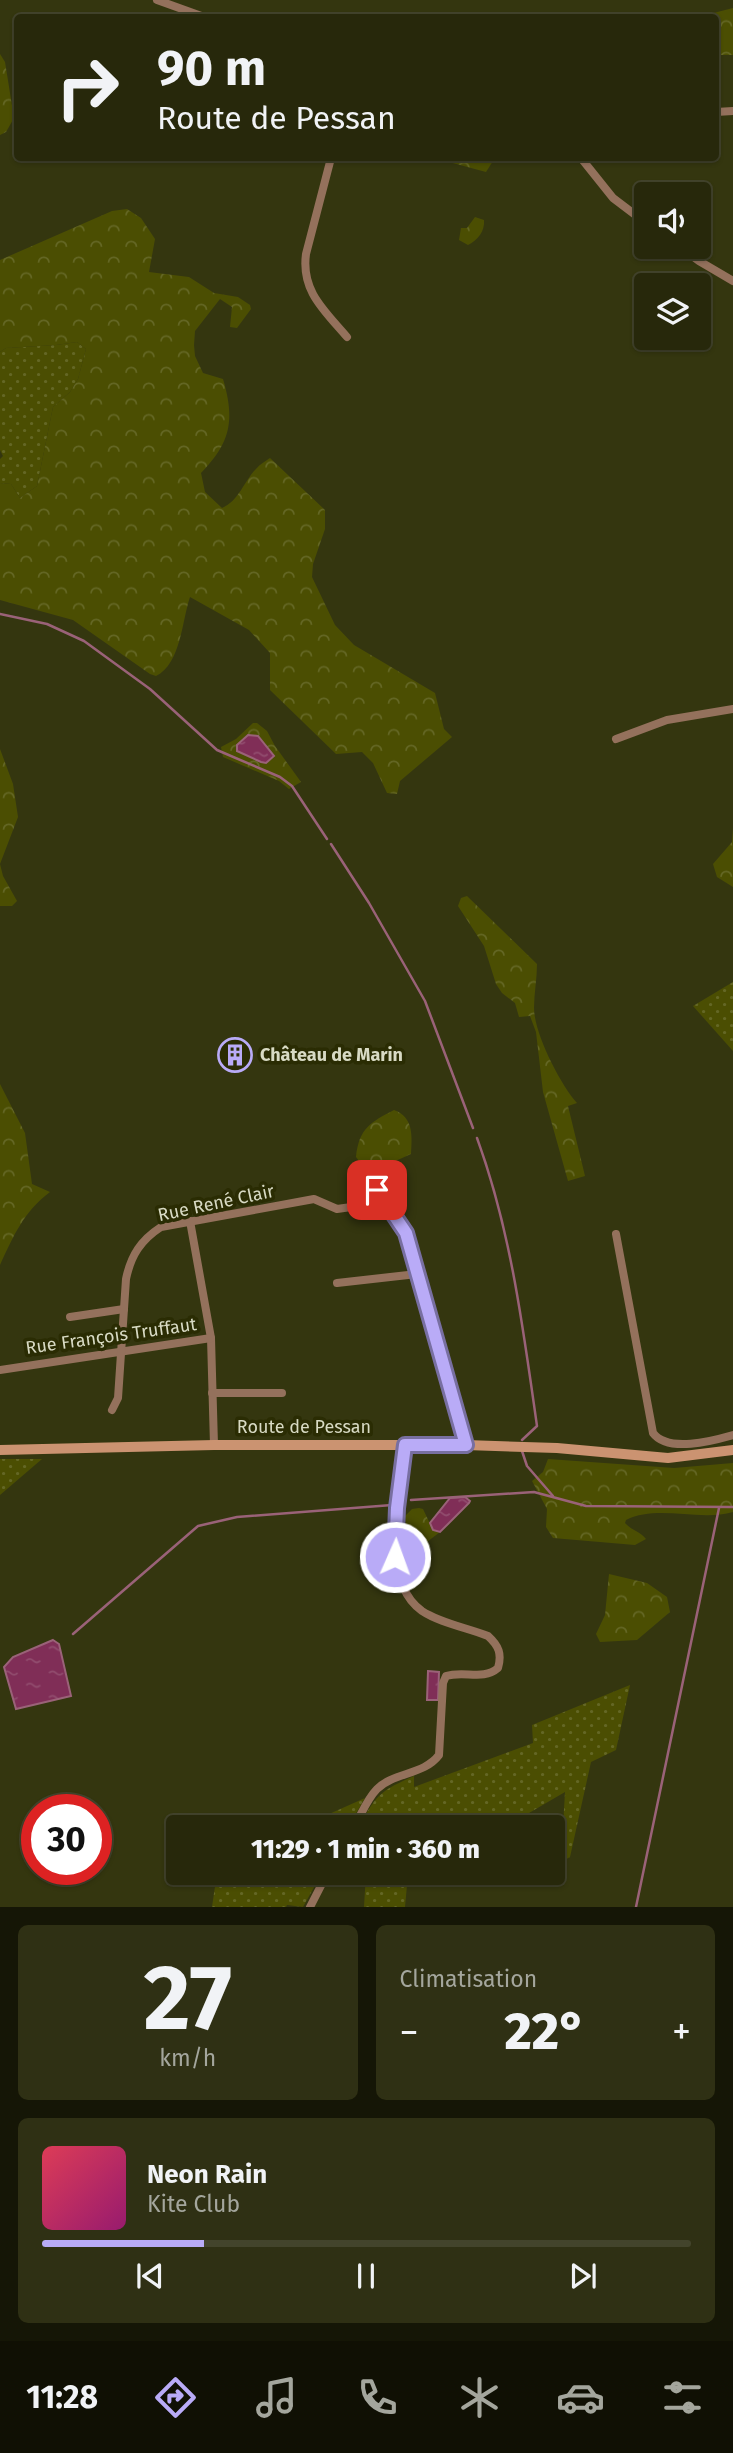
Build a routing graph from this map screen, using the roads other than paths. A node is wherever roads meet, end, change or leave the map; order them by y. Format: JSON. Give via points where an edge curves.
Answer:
{"nodes":[{"id":1,"x":157,"y":0,"type":"edge"},
{"id":2,"x":196,"y":14,"type":"edge"},
{"id":3,"x":330,"y":161,"type":"edge"},
{"id":4,"x":583,"y":161,"type":"edge"},
{"id":5,"x":634,"y":214,"type":"edge"},
{"id":6,"x":696,"y":259,"type":"edge"},
{"id":7,"x":733,"y":281,"type":"edge"},
{"id":8,"x":347,"y":337,"type":"dead end"},
{"id":9,"x":733,"y":709,"type":"edge"},
{"id":10,"x":616,"y":739,"type":"dead end"},
{"id":11,"x":368,"y":1179,"type":"dead end"},
{"id":12,"x":387,"y":1202,"type":"junction"},
{"id":13,"x":190,"y":1221,"type":"junction"},
{"id":14,"x":616,"y":1234,"type":"dead end"},
{"id":15,"x":417,"y":1275,"type":"junction"},
{"id":16,"x":338,"y":1283,"type":"dead end"},
{"id":17,"x":124,"y":1309,"type":"junction"},
{"id":18,"x":70,"y":1317,"type":"dead end"},
{"id":19,"x":211,"y":1338,"type":"junction"},
{"id":20,"x":121,"y":1350,"type":"junction"},
{"id":21,"x":0,"y":1370,"type":"edge"},
{"id":22,"x":212,"y":1393,"type":"junction"},
{"id":23,"x":282,"y":1393,"type":"dead end"},
{"id":24,"x":111,"y":1410,"type":"dead end"},
{"id":25,"x":733,"y":1435,"type":"edge"},
{"id":26,"x":214,"y":1445,"type":"junction"},
{"id":27,"x":405,"y":1445,"type":"junction"},
{"id":28,"x":466,"y":1445,"type":"junction"},
{"id":29,"x":0,"y":1450,"type":"edge"},
{"id":30,"x":733,"y":1450,"type":"edge"},
{"id":31,"x":361,"y":1815,"type":"edge"},
{"id":32,"x":321,"y":1885,"type":"edge"},
{"id":33,"x":310,"y":1907,"type":"edge"}],
"edges":[{"from":1,"to":2,"type":"street"},
{"from":3,"to":8,"type":"street","via":[[304,269],[311,292]]},
{"from":4,"to":5,"type":"street","via":[[613,198]]},
{"from":6,"to":7,"type":"street"},
{"from":9,"to":10,"type":"street","via":[[667,720]]},
{"from":11,"to":12,"type":"street"},
{"from":12,"to":13,"type":"street","name":"Rue René Clair","via":[[337,1209],[314,1199]]},
{"from":12,"to":15,"type":"street","via":[[406,1233]]},
{"from":13,"to":17,"type":"street","name":"Rue René Clair","via":[[161,1227],[142,1242],[129,1265]]},
{"from":13,"to":19,"type":"street"},
{"from":14,"to":25,"type":"street","via":[[653,1433],[666,1442],[691,1444]]},
{"from":15,"to":16,"type":"street"},
{"from":15,"to":28,"type":"street"},
{"from":17,"to":18,"type":"street"},
{"from":17,"to":20,"type":"street","name":"Rue René Clair"},
{"from":19,"to":20,"type":"street","name":"Rue François Truffaut"},
{"from":19,"to":22,"type":"street"},
{"from":20,"to":21,"type":"street","name":"Rue François Truffaut"},
{"from":20,"to":24,"type":"street","name":"Rue René Clair","via":[[118,1398]]},
{"from":22,"to":23,"type":"street"},
{"from":22,"to":26,"type":"street"},
{"from":26,"to":27,"type":"main road","name":"Route de Pessan"},
{"from":26,"to":29,"type":"main road","name":"Route de Pessan"},
{"from":27,"to":28,"type":"main road","name":"Route de Pessan"},
{"from":27,"to":31,"type":"street","via":[[395,1557],[406,1592],[422,1611],[488,1636],[500,1661],[498,1668],[486,1675],[446,1676],[439,1755],[433,1763],[376,1790]]},
{"from":28,"to":30,"type":"main road","name":"Route de Pessan","via":[[668,1458]]},
{"from":32,"to":33,"type":"street"}]}
